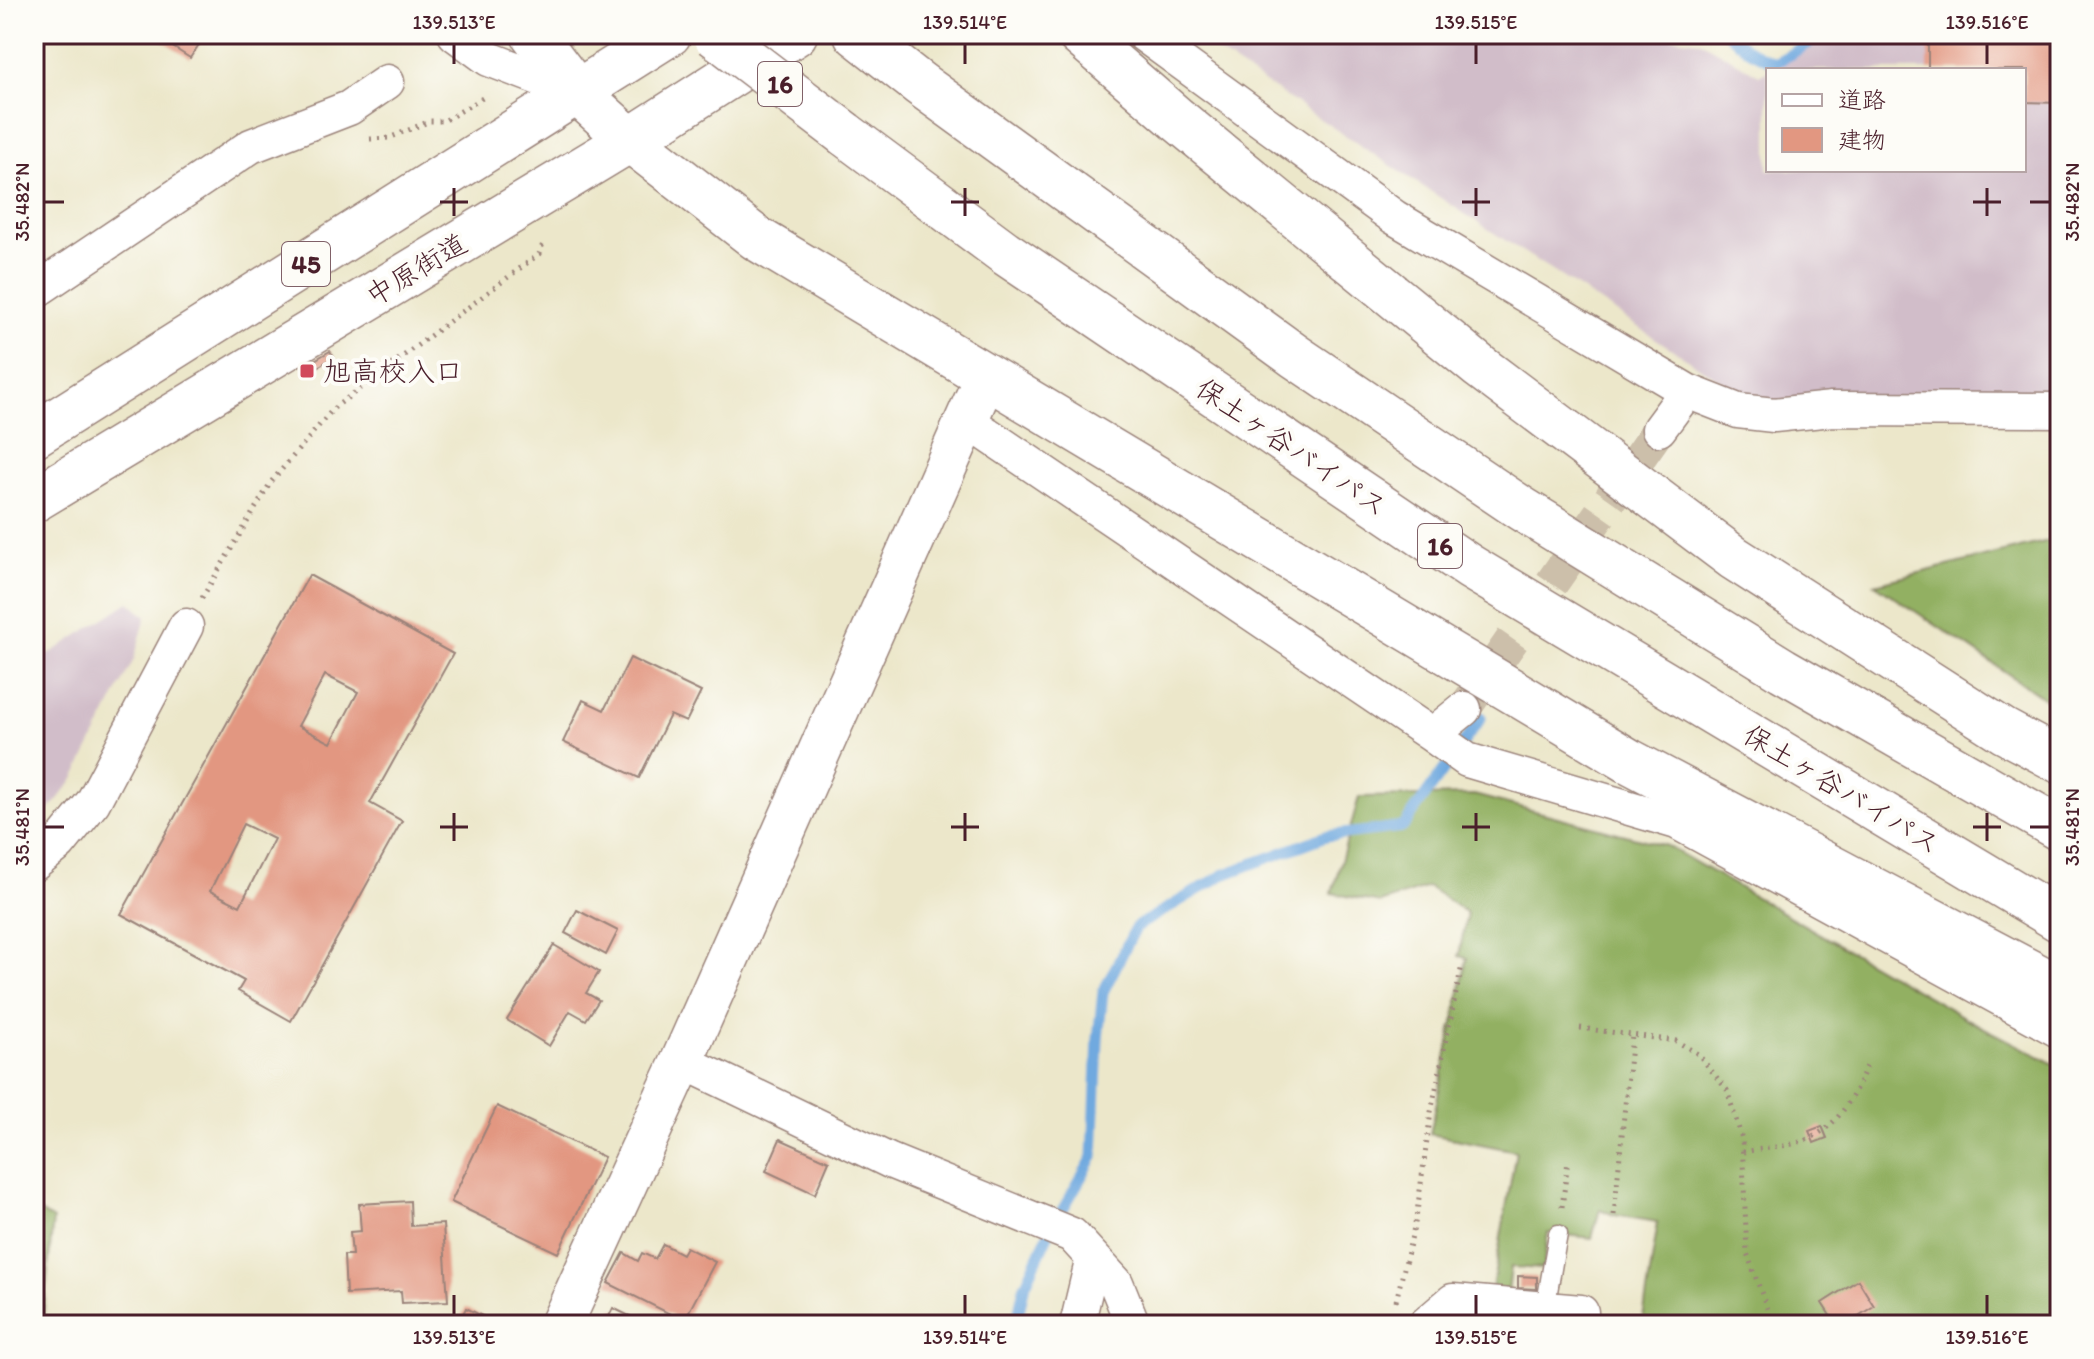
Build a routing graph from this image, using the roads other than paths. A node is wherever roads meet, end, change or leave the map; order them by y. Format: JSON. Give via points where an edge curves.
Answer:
{"nodes":[{"id":1,"x":455,"y":34,"type":"edge"},
{"id":2,"x":533,"y":34,"type":"edge"},
{"id":3,"x":669,"y":34,"type":"edge"},
{"id":4,"x":714,"y":34,"type":"edge"},
{"id":5,"x":795,"y":34,"type":"edge"},
{"id":6,"x":856,"y":34,"type":"edge"},
{"id":7,"x":1079,"y":34,"type":"edge"},
{"id":8,"x":1143,"y":34,"type":"edge"},
{"id":9,"x":387,"y":82,"type":"dead end"},
{"id":10,"x":578,"y":93,"type":"junction"},
{"id":11,"x":630,"y":140,"type":"junction"},
{"id":12,"x":34,"y":292,"type":"edge"},
{"id":13,"x":986,"y":376,"type":"junction"},
{"id":14,"x":1687,"y":391,"type":"junction"},
{"id":15,"x":2060,"y":410,"type":"edge"},
{"id":16,"x":966,"y":420,"type":"junction"},
{"id":17,"x":1659,"y":429,"type":"tunnel mouth"},
{"id":18,"x":34,"y":435,"type":"edge"},
{"id":19,"x":34,"y":500,"type":"edge"},
{"id":20,"x":186,"y":626,"type":"road end"},
{"id":21,"x":1464,"y":709,"type":"tunnel mouth"},
{"id":22,"x":1432,"y":735,"type":"junction"},
{"id":23,"x":2060,"y":761,"type":"edge"},
{"id":24,"x":2060,"y":829,"type":"edge"},
{"id":25,"x":34,"y":864,"type":"edge"},
{"id":26,"x":2060,"y":920,"type":"edge"},
{"id":27,"x":2060,"y":988,"type":"edge"},
{"id":28,"x":2060,"y":1031,"type":"edge"},
{"id":29,"x":682,"y":1061,"type":"junction"},
{"id":30,"x":1558,"y":1234,"type":"road end"},
{"id":31,"x":1082,"y":1247,"type":"junction"},
{"id":32,"x":1545,"y":1309,"type":"junction"},
{"id":33,"x":1581,"y":1312,"type":"dead end"},
{"id":34,"x":561,"y":1325,"type":"edge"},
{"id":35,"x":1077,"y":1325,"type":"edge"},
{"id":36,"x":1133,"y":1325,"type":"edge"},
{"id":37,"x":1425,"y":1325,"type":"edge"}],
"edges":[{"from":1,"to":10,"type":"street","via":[[489,59]]},
{"from":2,"to":10,"type":"main road"},
{"from":3,"to":10,"type":"main road","number":"45"},
{"from":4,"to":26,"type":"main road","name":"保土ヶ谷バイパス","number":"16","bridge":true,"via":[[1004,252],[1470,567]]},
{"from":5,"to":11,"type":"main road","name":"中原街道","number":"45"},
{"from":6,"to":24,"type":"main road","via":[[1295,356],[1522,509],[1783,670]]},
{"from":7,"to":23,"type":"main road","via":[[1480,367],[1734,558],[2004,731]]},
{"from":8,"to":14,"type":"street","via":[[1394,217]]},
{"from":9,"to":12,"type":"street","via":[[349,108],[251,146]]},
{"from":10,"to":11,"type":"main road"},
{"from":10,"to":18,"type":"main road","number":"45"},
{"from":11,"to":13,"type":"main road","via":[[756,238]]},
{"from":11,"to":19,"type":"main road","name":"中原街道","number":"45"},
{"from":13,"to":16,"type":"street"},
{"from":13,"to":27,"type":"main road","via":[[1629,761]]},
{"from":14,"to":15,"type":"street","via":[[1738,411],[1774,415],[1832,409]]},
{"from":14,"to":17,"type":"street"},
{"from":16,"to":22,"type":"street"},
{"from":16,"to":29,"type":"street"},
{"from":20,"to":25,"type":"street","via":[[93,802],[59,844]]},
{"from":21,"to":22,"type":"street"},
{"from":22,"to":28,"type":"street","via":[[1467,760],[1677,822]]},
{"from":29,"to":31,"type":"street","via":[[890,1161],[1038,1222]]},
{"from":29,"to":34,"type":"street"},
{"from":30,"to":32,"type":"lane"},
{"from":31,"to":35,"type":"street"},
{"from":31,"to":36,"type":"street","via":[[1116,1283]]},
{"from":32,"to":33,"type":"street"},
{"from":32,"to":37,"type":"street","via":[[1453,1301]]}]}
